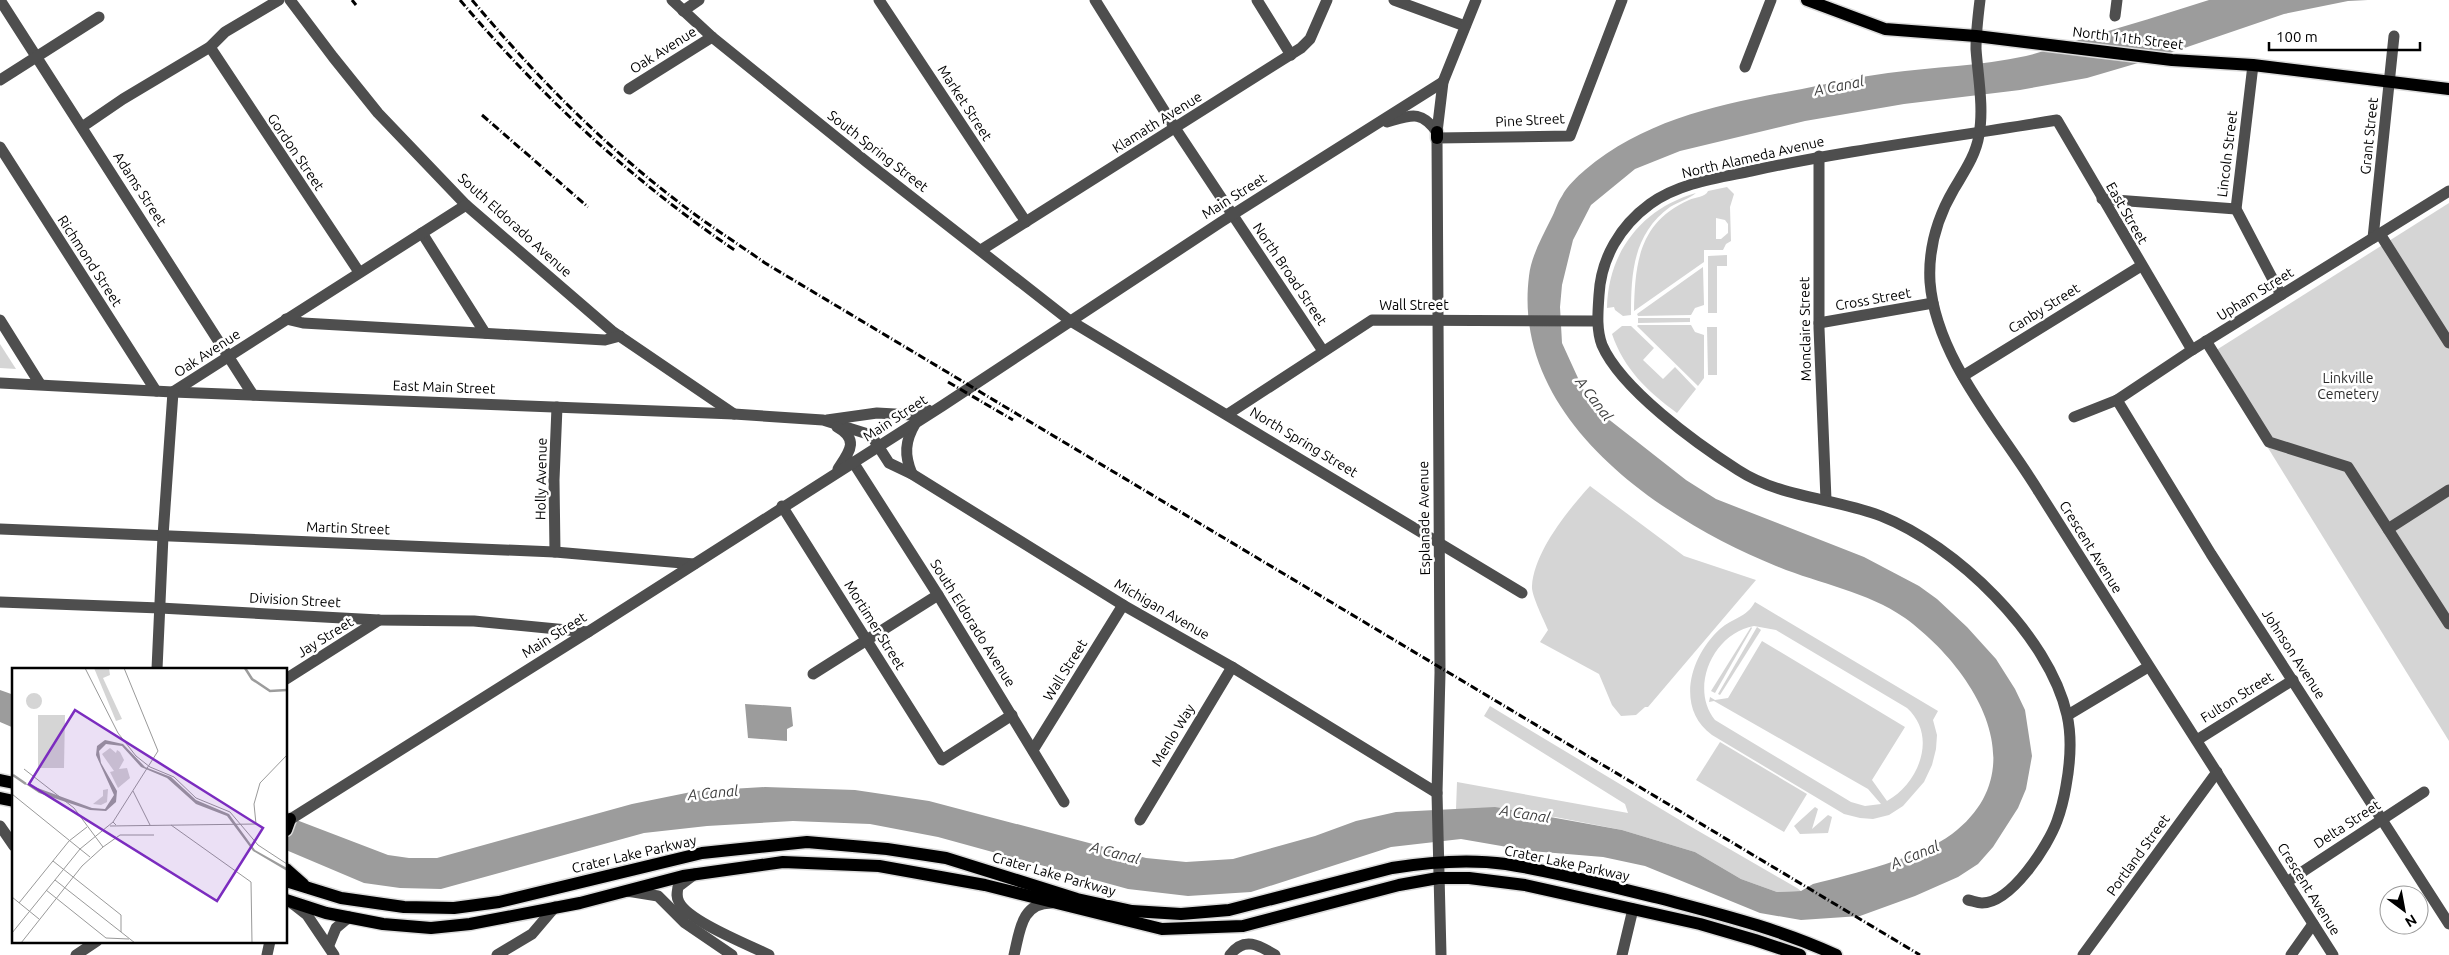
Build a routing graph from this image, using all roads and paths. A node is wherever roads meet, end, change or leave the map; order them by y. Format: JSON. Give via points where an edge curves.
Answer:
{"nodes":[{"id":1,"x":0,"y":0,"type":"edge"},
{"id":2,"x":280,"y":0,"type":"edge"},
{"id":3,"x":290,"y":0,"type":"edge"},
{"id":4,"x":672,"y":0,"type":"edge"},
{"id":5,"x":699,"y":0,"type":"edge"},
{"id":6,"x":880,"y":0,"type":"edge"},
{"id":7,"x":1095,"y":0,"type":"edge"},
{"id":8,"x":1257,"y":0,"type":"edge"},
{"id":9,"x":1327,"y":0,"type":"edge"},
{"id":10,"x":1394,"y":0,"type":"edge"},
{"id":11,"x":1476,"y":0,"type":"edge"},
{"id":12,"x":1622,"y":0,"type":"edge"},
{"id":13,"x":1771,"y":0,"type":"edge"},
{"id":14,"x":1807,"y":0,"type":"edge"},
{"id":15,"x":1980,"y":0,"type":"edge"},
{"id":16,"x":2117,"y":0,"type":"edge"},
{"id":17,"x":683,"y":11,"type":"junction"},
{"id":18,"x":2115,"y":16,"type":"dead end"},
{"id":19,"x":99,"y":17,"type":"dead end"},
{"id":20,"x":1465,"y":26,"type":"junction"},
{"id":21,"x":1976,"y":36,"type":"junction"},
{"id":22,"x":2394,"y":36,"type":"dead end"},
{"id":23,"x":712,"y":37,"type":"junction"},
{"id":24,"x":210,"y":48,"type":"junction"},
{"id":25,"x":1291,"y":55,"type":"junction"},
{"id":26,"x":37,"y":56,"type":"junction"},
{"id":27,"x":2253,"y":65,"type":"junction"},
{"id":28,"x":1745,"y":67,"type":"dead end"},
{"id":29,"x":0,"y":80,"type":"edge"},
{"id":30,"x":1443,"y":82,"type":"junction"},
{"id":31,"x":2389,"y":82,"type":"junction"},
{"id":32,"x":629,"y":89,"type":"dead end"},
{"id":33,"x":2449,"y":89,"type":"edge"},
{"id":34,"x":1375,"y":125,"type":"junction"},
{"id":35,"x":82,"y":127,"type":"junction"},
{"id":36,"x":1175,"y":128,"type":"junction"},
{"id":37,"x":1980,"y":133,"type":"junction"},
{"id":38,"x":1437,"y":135,"type":"junction"},
{"id":39,"x":0,"y":147,"type":"edge"},
{"id":40,"x":1819,"y":156,"type":"junction"},
{"id":41,"x":2449,"y":191,"type":"edge"},
{"id":42,"x":2102,"y":199,"type":"junction"},
{"id":43,"x":466,"y":205,"type":"junction"},
{"id":44,"x":2236,"y":209,"type":"junction"},
{"id":45,"x":1232,"y":214,"type":"junction"},
{"id":46,"x":1026,"y":222,"type":"junction"},
{"id":47,"x":422,"y":233,"type":"junction"},
{"id":48,"x":2377,"y":236,"type":"junction"},
{"id":49,"x":981,"y":250,"type":"junction"},
{"id":50,"x":2141,"y":266,"type":"junction"},
{"id":51,"x":359,"y":272,"type":"junction"},
{"id":52,"x":2281,"y":295,"type":"junction"},
{"id":53,"x":1933,"y":304,"type":"junction"},
{"id":54,"x":286,"y":319,"type":"junction"},
{"id":55,"x":0,"y":320,"type":"edge"},
{"id":56,"x":1069,"y":320,"type":"junction"},
{"id":57,"x":1437,"y":320,"type":"junction"},
{"id":58,"x":1597,"y":321,"type":"junction"},
{"id":59,"x":1819,"y":323,"type":"junction"},
{"id":60,"x":485,"y":333,"type":"junction"},
{"id":61,"x":620,"y":336,"type":"junction"},
{"id":62,"x":2206,"y":342,"type":"junction"},
{"id":63,"x":2449,"y":343,"type":"edge"},
{"id":64,"x":2192,"y":350,"type":"junction"},
{"id":65,"x":1323,"y":351,"type":"junction"},
{"id":66,"x":229,"y":356,"type":"junction"},
{"id":67,"x":1963,"y":376,"type":"junction"},
{"id":68,"x":0,"y":383,"type":"edge"},
{"id":69,"x":40,"y":384,"type":"junction"},
{"id":70,"x":156,"y":391,"type":"junction"},
{"id":71,"x":173,"y":392,"type":"junction"},
{"id":72,"x":254,"y":395,"type":"junction"},
{"id":73,"x":2117,"y":400,"type":"junction"},
{"id":74,"x":942,"y":406,"type":"junction"},
{"id":75,"x":558,"y":407,"type":"junction"},
{"id":76,"x":734,"y":414,"type":"junction"},
{"id":77,"x":1228,"y":414,"type":"junction"},
{"id":78,"x":2074,"y":416,"type":"dead end"},
{"id":79,"x":823,"y":420,"type":"junction"},
{"id":80,"x":915,"y":423,"type":"junction"},
{"id":81,"x":878,"y":446,"type":"junction"},
{"id":82,"x":853,"y":462,"type":"junction"},
{"id":83,"x":834,"y":474,"type":"junction"},
{"id":84,"x":912,"y":474,"type":"junction"},
{"id":85,"x":2449,"y":490,"type":"edge"},
{"id":86,"x":1826,"y":500,"type":"junction"},
{"id":87,"x":782,"y":506,"type":"junction"},
{"id":88,"x":0,"y":529,"type":"edge"},
{"id":89,"x":2388,"y":529,"type":"junction"},
{"id":90,"x":163,"y":536,"type":"junction"},
{"id":91,"x":1439,"y":542,"type":"junction"},
{"id":92,"x":555,"y":552,"type":"junction"},
{"id":93,"x":694,"y":564,"type":"junction"},
{"id":94,"x":1522,"y":593,"type":"dead end"},
{"id":95,"x":938,"y":595,"type":"junction"},
{"id":96,"x":0,"y":602,"type":"edge"},
{"id":97,"x":1123,"y":605,"type":"junction"},
{"id":98,"x":160,"y":608,"type":"junction"},
{"id":99,"x":379,"y":620,"type":"junction"},
{"id":100,"x":2449,"y":624,"type":"edge"},
{"id":101,"x":588,"y":632,"type":"junction"},
{"id":102,"x":866,"y":639,"type":"junction"},
{"id":103,"x":1232,"y":667,"type":"junction"},
{"id":104,"x":2148,"y":667,"type":"junction"},
{"id":105,"x":157,"y":668,"type":"edge"},
{"id":106,"x":813,"y":674,"type":"dead end"},
{"id":107,"x":288,"y":678,"type":"edge"},
{"id":108,"x":2293,"y":680,"type":"junction"},
{"id":109,"x":1012,"y":715,"type":"junction"},
{"id":110,"x":2068,"y":715,"type":"junction"},
{"id":111,"x":2197,"y":740,"type":"junction"},
{"id":112,"x":1033,"y":750,"type":"junction"},
{"id":113,"x":2217,"y":772,"type":"junction"},
{"id":114,"x":2424,"y":792,"type":"dead end"},
{"id":115,"x":1437,"y":793,"type":"junction"},
{"id":116,"x":1064,"y":802,"type":"dead end"},
{"id":117,"x":2383,"y":818,"type":"junction"},
{"id":118,"x":1140,"y":820,"type":"dead end"},
{"id":119,"x":288,"y":824,"type":"edge"},
{"id":120,"x":0,"y":826,"type":"edge"},
{"id":121,"x":12,"y":843,"type":"edge"},
{"id":122,"x":1438,"y":863,"type":"junction"},
{"id":123,"x":288,"y":871,"type":"edge"},
{"id":124,"x":695,"y":874,"type":"junction"},
{"id":125,"x":1438,"y":878,"type":"junction"},
{"id":126,"x":288,"y":882,"type":"edge"},
{"id":127,"x":2287,"y":882,"type":"junction"},
{"id":128,"x":305,"y":886,"type":"junction"},
{"id":129,"x":627,"y":891,"type":"junction"},
{"id":130,"x":1968,"y":900,"type":"dead end"},
{"id":131,"x":288,"y":901,"type":"edge"},
{"id":132,"x":1056,"y":903,"type":"junction"},
{"id":133,"x":555,"y":908,"type":"junction"},
{"id":134,"x":1633,"y":910,"type":"junction"},
{"id":135,"x":349,"y":917,"type":"junction"},
{"id":136,"x":2313,"y":924,"type":"junction"},
{"id":137,"x":2449,"y":924,"type":"edge"},
{"id":138,"x":95,"y":942,"type":"edge"},
{"id":139,"x":270,"y":942,"type":"edge"},
{"id":140,"x":81,"y":950,"type":"edge"},
{"id":141,"x":332,"y":950,"type":"edge"},
{"id":142,"x":267,"y":955,"type":"edge"},
{"id":143,"x":497,"y":955,"type":"edge"},
{"id":144,"x":732,"y":955,"type":"edge"},
{"id":145,"x":769,"y":955,"type":"edge"},
{"id":146,"x":1014,"y":955,"type":"edge"},
{"id":147,"x":1230,"y":955,"type":"edge"},
{"id":148,"x":1275,"y":955,"type":"edge"},
{"id":149,"x":1441,"y":955,"type":"edge"},
{"id":150,"x":1622,"y":955,"type":"edge"},
{"id":151,"x":1800,"y":955,"type":"edge"},
{"id":152,"x":1836,"y":955,"type":"edge"},
{"id":153,"x":2084,"y":955,"type":"edge"},
{"id":154,"x":2291,"y":955,"type":"edge"},
{"id":155,"x":2333,"y":955,"type":"edge"}],
"edges":[{"from":1,"to":26,"type":"street","name":"Adams Street"},
{"from":2,"to":24,"type":"street","via":[[225,32]]},
{"from":3,"to":43,"type":"street","name":"South Eldorado Avenue","via":[[378,113]]},
{"from":4,"to":17,"type":"street","name":"South Spring Street"},
{"from":5,"to":17,"type":"street","name":"Oak Avenue"},
{"from":6,"to":46,"type":"street","name":"Market Street"},
{"from":7,"to":36,"type":"street","name":"North Broad Street"},
{"from":8,"to":25,"type":"street"},
{"from":9,"to":25,"type":"street","name":"Klamath Avenue","via":[[1310,39]]},
{"from":10,"to":20,"type":"street"},
{"from":11,"to":20,"type":"street"},
{"from":12,"to":38,"type":"street","name":"Pine Street","via":[[1570,136]]},
{"from":13,"to":28,"type":"street"},
{"from":14,"to":21,"type":"main road","name":"North 11th Street","via":[[1885,29]]},
{"from":15,"to":21,"type":"street","name":"Crescent Avenue"},
{"from":16,"to":18,"type":"street"},
{"from":17,"to":23,"type":"street","name":"South Spring Street"},
{"from":19,"to":26,"type":"street"},
{"from":20,"to":30,"type":"street"},
{"from":21,"to":27,"type":"main road","name":"North 11th Street","via":[[2172,60]]},
{"from":21,"to":37,"type":"street","name":"Crescent Avenue"},
{"from":22,"to":31,"type":"street","name":"Grant Street"},
{"from":23,"to":32,"type":"street","name":"Oak Avenue"},
{"from":23,"to":49,"type":"street","name":"South Spring Street"},
{"from":24,"to":35,"type":"street"},
{"from":24,"to":51,"type":"street","name":"Gordon Street"},
{"from":25,"to":36,"type":"street","name":"Klamath Avenue"},
{"from":26,"to":29,"type":"street"},
{"from":26,"to":35,"type":"street","name":"Adams Street"},
{"from":27,"to":31,"type":"main road","name":"North 11th Street"},
{"from":27,"to":44,"type":"street","name":"Lincoln Street"},
{"from":30,"to":34,"type":"street","name":"Main Street"},
{"from":30,"to":38,"type":"street","name":"Esplanade Avenue"},
{"from":31,"to":33,"type":"main road","name":"North 11th Street"},
{"from":31,"to":48,"type":"street","name":"Grant Street"},
{"from":34,"to":38,"type":"street","via":[[1415,114],[1428,120]]},
{"from":34,"to":45,"type":"street","name":"Main Street"},
{"from":35,"to":66,"type":"street","name":"Adams Street"},
{"from":36,"to":45,"type":"street","name":"North Broad Street"},
{"from":36,"to":46,"type":"street","name":"Klamath Avenue"},
{"from":37,"to":40,"type":"street","name":"North Alameda Avenue"},
{"from":37,"to":42,"type":"street","name":"East Street","via":[[2056,120]]},
{"from":37,"to":53,"type":"street","name":"Crescent Avenue","via":[[1976,149],[1937,224],[1930,261]]},
{"from":38,"to":57,"type":"street","name":"Esplanade Avenue"},
{"from":39,"to":70,"type":"street","name":"Richmond Street"},
{"from":40,"to":58,"type":"street","name":"North Alameda Avenue","via":[[1684,187],[1652,202],[1618,235],[1607,258],[1599,280]]},
{"from":40,"to":59,"type":"street","name":"Monclaire Street"},
{"from":41,"to":48,"type":"street","name":"Upham Street"},
{"from":42,"to":44,"type":"street"},
{"from":42,"to":50,"type":"street","name":"East Street"},
{"from":43,"to":47,"type":"street","name":"Oak Avenue"},
{"from":43,"to":61,"type":"street","name":"South Eldorado Avenue"},
{"from":44,"to":52,"type":"street","name":"Lincoln Street"},
{"from":45,"to":56,"type":"street","name":"Main Street"},
{"from":45,"to":65,"type":"street","name":"North Broad Street"},
{"from":46,"to":49,"type":"street","name":"Klamath Avenue"},
{"from":47,"to":51,"type":"street","name":"Oak Avenue"},
{"from":47,"to":60,"type":"street"},
{"from":48,"to":52,"type":"street","name":"Upham Street"},
{"from":48,"to":63,"type":"street"},
{"from":49,"to":56,"type":"street","name":"South Spring Street"},
{"from":50,"to":64,"type":"street","name":"East Street"},
{"from":50,"to":67,"type":"street","name":"Canby Street"},
{"from":51,"to":54,"type":"street","name":"Oak Avenue"},
{"from":52,"to":62,"type":"street","name":"Upham Street"},
{"from":53,"to":59,"type":"street","name":"Cross Street"},
{"from":53,"to":67,"type":"street","name":"Crescent Avenue","via":[[1945,343]]},
{"from":54,"to":60,"type":"street","via":[[303,323]]},
{"from":54,"to":66,"type":"street","name":"Oak Avenue"},
{"from":55,"to":69,"type":"street"},
{"from":56,"to":74,"type":"street","name":"Main Street"},
{"from":56,"to":77,"type":"street","name":"North Spring Street"},
{"from":57,"to":58,"type":"street","name":"Wall Street"},
{"from":57,"to":65,"type":"street","name":"Wall Street","via":[[1372,320]]},
{"from":57,"to":91,"type":"street","name":"Esplanade Avenue"},
{"from":58,"to":86,"type":"street","name":"North Alameda Avenue","via":[[1602,344],[1622,379],[1654,407],[1741,472],[1790,493]]},
{"from":59,"to":86,"type":"street","name":"Monclaire Street"},
{"from":60,"to":61,"type":"street","via":[[605,340]]},
{"from":61,"to":76,"type":"street","name":"South Eldorado Avenue"},
{"from":62,"to":64,"type":"street","name":"Upham Street"},
{"from":62,"to":89,"type":"street","via":[[2269,442],[2348,467]]},
{"from":64,"to":73,"type":"street","name":"Upham Street"},
{"from":65,"to":77,"type":"street","name":"Wall Street"},
{"from":66,"to":71,"type":"street","name":"Oak Avenue"},
{"from":66,"to":72,"type":"street","name":"Adams Street"},
{"from":67,"to":104,"type":"street","name":"Crescent Avenue"},
{"from":68,"to":69,"type":"street","name":"East Main Street"},
{"from":69,"to":70,"type":"street","name":"East Main Street"},
{"from":70,"to":71,"type":"street","name":"East Main Street"},
{"from":71,"to":72,"type":"street","name":"East Main Street"},
{"from":71,"to":90,"type":"street","name":"Oak Avenue"},
{"from":72,"to":75,"type":"street","name":"East Main Street"},
{"from":73,"to":78,"type":"street","name":"Upham Street"},
{"from":73,"to":108,"type":"street","name":"Johnson Avenue"},
{"from":74,"to":79,"type":"street","via":[[913,414]]},
{"from":74,"to":80,"type":"street","name":"Main Street"},
{"from":75,"to":76,"type":"street","name":"East Main Street"},
{"from":75,"to":92,"type":"street","name":"Holly Avenue"},
{"from":76,"to":79,"type":"street","name":"East Main Street"},
{"from":77,"to":91,"type":"street","name":"North Spring Street"},
{"from":79,"to":81,"type":"street","name":"East Main Street","via":[[871,435]]},
{"from":79,"to":83,"type":"street","via":[[842,430],[851,444],[850,452]]},
{"from":80,"to":81,"type":"street","name":"Main Street"},
{"from":80,"to":84,"type":"street","via":[[907,437],[906,452]]},
{"from":81,"to":82,"type":"street","name":"Main Street"},
{"from":81,"to":84,"type":"street","name":"Michigan Avenue","via":[[889,463]]},
{"from":82,"to":83,"type":"street","name":"Main Street"},
{"from":82,"to":95,"type":"street","name":"South Eldorado Avenue"},
{"from":83,"to":87,"type":"street","name":"Main Street"},
{"from":84,"to":97,"type":"street","name":"Michigan Avenue"},
{"from":85,"to":89,"type":"street"},
{"from":86,"to":110,"type":"street","name":"North Alameda Avenue","via":[[1882,516],[1941,547],[1986,586],[2013,615],[2036,649],[2055,681]]},
{"from":87,"to":93,"type":"street","name":"Main Street"},
{"from":87,"to":102,"type":"street","name":"Mortimer Street"},
{"from":88,"to":90,"type":"street","name":"Martin Street"},
{"from":89,"to":100,"type":"street"},
{"from":90,"to":92,"type":"street","name":"Martin Street"},
{"from":90,"to":98,"type":"street","name":"Oak Avenue"},
{"from":91,"to":94,"type":"street","name":"North Spring Street"},
{"from":91,"to":115,"type":"street","name":"Esplanade Avenue"},
{"from":92,"to":93,"type":"street","name":"Martin Street"},
{"from":93,"to":101,"type":"street","name":"Main Street"},
{"from":95,"to":102,"type":"street"},
{"from":95,"to":109,"type":"street","name":"South Eldorado Avenue"},
{"from":96,"to":98,"type":"street","name":"Division Street"},
{"from":97,"to":103,"type":"street","name":"Michigan Avenue"},
{"from":97,"to":112,"type":"street","name":"Wall Street"},
{"from":98,"to":99,"type":"street","name":"Division Street"},
{"from":98,"to":105,"type":"street","name":"Oak Avenue"},
{"from":99,"to":101,"type":"street","name":"Division Street","via":[[474,622]]},
{"from":99,"to":107,"type":"street","name":"Jay Street"},
{"from":101,"to":119,"type":"street","name":"Main Street","via":[[302,812]]},
{"from":102,"to":106,"type":"street"},
{"from":102,"to":109,"type":"street","name":"Mortimer Street","via":[[942,760]]},
{"from":103,"to":115,"type":"street","name":"Michigan Avenue"},
{"from":103,"to":118,"type":"street","name":"Menlo Way"},
{"from":104,"to":110,"type":"street"},
{"from":104,"to":111,"type":"street","name":"Crescent Avenue"},
{"from":108,"to":111,"type":"street","name":"Fulton Street"},
{"from":108,"to":117,"type":"street","name":"Johnson Avenue"},
{"from":109,"to":112,"type":"street","name":"South Eldorado Avenue"},
{"from":110,"to":130,"type":"street","name":"North Alameda Avenue","via":[[2070,754],[2066,787],[2057,821],[2043,849],[2002,895],[1984,904]]},
{"from":111,"to":113,"type":"street","name":"Crescent Avenue"},
{"from":112,"to":116,"type":"street","name":"South Eldorado Avenue"},
{"from":113,"to":127,"type":"street","name":"Crescent Avenue"},
{"from":113,"to":153,"type":"street","name":"Portland Street"},
{"from":114,"to":117,"type":"street","name":"Delta Street"},
{"from":115,"to":122,"type":"street","name":"Esplanade Avenue"},
{"from":117,"to":127,"type":"street","name":"Delta Street"},
{"from":117,"to":137,"type":"street","name":"Johnson Avenue"},
{"from":120,"to":121,"type":"street"},
{"from":122,"to":125,"type":"street","name":"Esplanade Avenue"},
{"from":122,"to":128,"type":"main road","name":"Crater Lake Parkway","via":[[1392,868],[1229,910],[1181,914],[1132,911],[1077,899],[946,858],[807,842],[702,853],[499,902],[454,908],[395,906],[341,898]]},
{"from":122,"to":152,"type":"main road","name":"Crater Lake Parkway","via":[[1505,864],[1604,885],[1762,926]]},
{"from":123,"to":128,"type":"main road"},
{"from":124,"to":129,"type":"main road","name":"Crater Lake Parkway"},
{"from":124,"to":132,"type":"main road","name":"Crater Lake Parkway","via":[[783,862],[879,866],[985,885]]},
{"from":124,"to":145,"type":"street","via":[[678,887],[679,904],[693,917]]},
{"from":125,"to":132,"type":"main road","name":"Crater Lake Parkway","via":[[1399,885],[1243,926],[1162,929]]},
{"from":125,"to":134,"type":"main road","name":"Crater Lake Parkway","via":[[1525,885]]},
{"from":125,"to":149,"type":"street","name":"Esplanade Avenue"},
{"from":126,"to":128,"type":"main road","name":"Crater Lake Parkway"},
{"from":127,"to":136,"type":"street","name":"Crescent Avenue"},
{"from":129,"to":133,"type":"main road","name":"Crater Lake Parkway"},
{"from":129,"to":144,"type":"street","via":[[658,896],[685,923]]},
{"from":131,"to":135,"type":"main road","name":"Crater Lake Parkway"},
{"from":131,"to":141,"type":"street","via":[[307,915]]},
{"from":132,"to":146,"type":"street","via":[[1040,903],[1032,908],[1022,921]]},
{"from":133,"to":135,"type":"main road","name":"Crater Lake Parkway","via":[[431,928]]},
{"from":133,"to":143,"type":"street","via":[[532,934]]},
{"from":134,"to":150,"type":"street"},
{"from":134,"to":151,"type":"main road","name":"Crater Lake Parkway","via":[[1728,932]]},
{"from":135,"to":141,"type":"street","via":[[336,928]]},
{"from":136,"to":154,"type":"street"},
{"from":136,"to":155,"type":"street","name":"Crescent Avenue"},
{"from":138,"to":140,"type":"street"},
{"from":139,"to":142,"type":"street"},
{"from":147,"to":148,"type":"street","via":[[1244,944],[1255,943]]}]}
